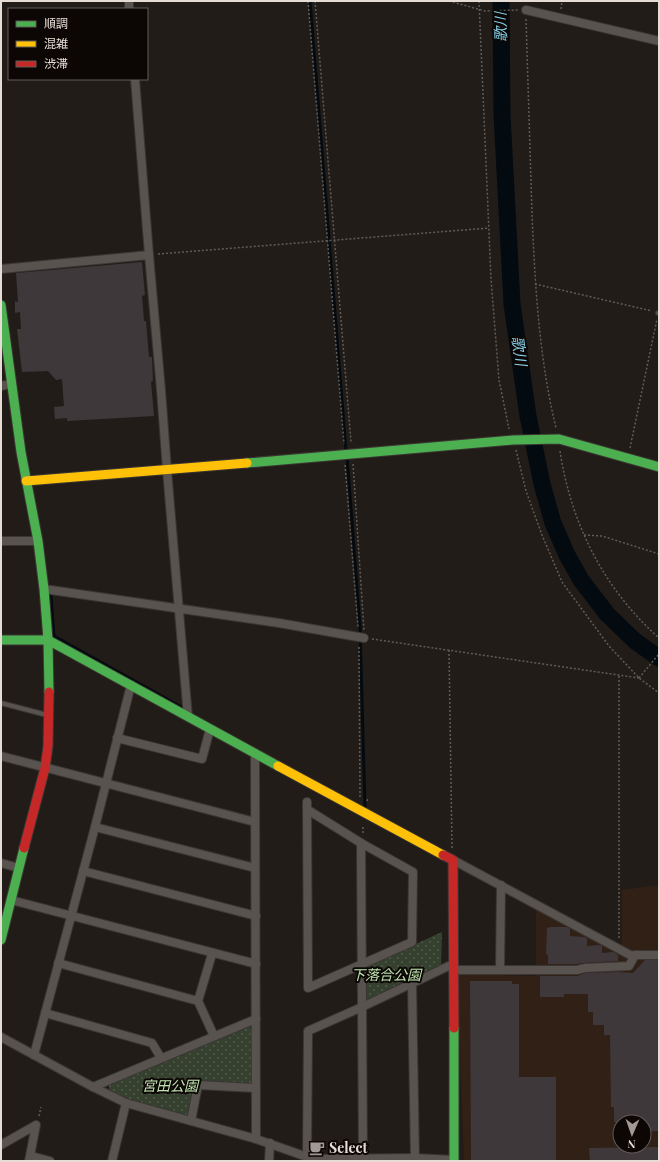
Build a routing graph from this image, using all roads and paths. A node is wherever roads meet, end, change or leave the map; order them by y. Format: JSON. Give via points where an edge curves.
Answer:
{"nodes":[{"id":1,"x":308,"y":1,"type":"edge"},
{"id":2,"x":315,"y":1,"type":"edge"},
{"id":3,"x":449,"y":1,"type":"edge"},
{"id":4,"x":479,"y":1,"type":"edge"},
{"id":5,"x":480,"y":10,"type":"junction"},
{"id":6,"x":526,"y":10,"type":"junction"},
{"id":7,"x":659,"y":41,"type":"edge"},
{"id":8,"x":135,"y":80,"type":"edge"},
{"id":9,"x":489,"y":228,"type":"junction"},
{"id":10,"x":327,"y":241,"type":"junction"},
{"id":11,"x":149,"y":255,"type":"junction"},
{"id":12,"x":1,"y":269,"type":"edge"},
{"id":13,"x":535,"y":284,"type":"junction"},
{"id":14,"x":1,"y":305,"type":"edge"},
{"id":15,"x":659,"y":313,"type":"edge"},
{"id":16,"x":11,"y":384,"type":"junction"},
{"id":17,"x":1,"y":386,"type":"edge"},
{"id":18,"x":555,"y":439,"type":"junction"},
{"id":19,"x":517,"y":440,"type":"junction"},
{"id":20,"x":348,"y":454,"type":"junction"},
{"id":21,"x":628,"y":458,"type":"junction"},
{"id":22,"x":659,"y":467,"type":"edge"},
{"id":23,"x":167,"y":470,"type":"junction"},
{"id":24,"x":26,"y":481,"type":"junction"},
{"id":25,"x":584,"y":535,"type":"junction"},
{"id":26,"x":1,"y":541,"type":"edge"},
{"id":27,"x":38,"y":542,"type":"junction"},
{"id":28,"x":659,"y":554,"type":"edge"},
{"id":29,"x":44,"y":589,"type":"junction"},
{"id":30,"x":178,"y":609,"type":"junction"},
{"id":31,"x":362,"y":638,"type":"junction"},
{"id":32,"x":659,"y":638,"type":"edge"},
{"id":33,"x":1,"y":640,"type":"edge"},
{"id":34,"x":48,"y":640,"type":"junction"},
{"id":35,"x":449,"y":650,"type":"junction"},
{"id":36,"x":659,"y":654,"type":"edge"},
{"id":37,"x":619,"y":674,"type":"junction"},
{"id":38,"x":639,"y":678,"type":"junction"},
{"id":39,"x":131,"y":685,"type":"junction"},
{"id":40,"x":659,"y":693,"type":"edge"},
{"id":41,"x":1,"y":703,"type":"edge"},
{"id":42,"x":49,"y":716,"type":"junction"},
{"id":43,"x":188,"y":718,"type":"junction"},
{"id":44,"x":210,"y":729,"type":"junction"},
{"id":45,"x":117,"y":738,"type":"junction"},
{"id":46,"x":255,"y":753,"type":"junction"},
{"id":47,"x":1,"y":756,"type":"edge"},
{"id":48,"x":44,"y":768,"type":"junction"},
{"id":49,"x":106,"y":783,"type":"junction"},
{"id":50,"x":363,"y":810,"type":"junction"},
{"id":51,"x":255,"y":822,"type":"junction"},
{"id":52,"x":95,"y":827,"type":"junction"},
{"id":53,"x":361,"y":843,"type":"junction"},
{"id":54,"x":453,"y":860,"type":"junction"},
{"id":55,"x":1,"y":863,"type":"edge"},
{"id":56,"x":19,"y":868,"type":"junction"},
{"id":57,"x":256,"y":868,"type":"junction"},
{"id":58,"x":83,"y":871,"type":"junction"},
{"id":59,"x":501,"y":885,"type":"junction"},
{"id":60,"x":11,"y":900,"type":"junction"},
{"id":61,"x":4,"y":915,"type":"edge"},
{"id":62,"x":71,"y":916,"type":"junction"},
{"id":63,"x":256,"y":916,"type":"junction"},
{"id":64,"x":1,"y":940,"type":"edge"},
{"id":65,"x":618,"y":948,"type":"junction"},
{"id":66,"x":212,"y":954,"type":"junction"},
{"id":67,"x":636,"y":955,"type":"junction"},
{"id":68,"x":659,"y":955,"type":"edge"},
{"id":69,"x":58,"y":963,"type":"junction"},
{"id":70,"x":256,"y":964,"type":"junction"},
{"id":71,"x":361,"y":965,"type":"junction"},
{"id":72,"x":453,"y":967,"type":"junction"},
{"id":73,"x":500,"y":969,"type":"junction"},
{"id":74,"x":412,"y":984,"type":"junction"},
{"id":75,"x":198,"y":1001,"type":"junction"},
{"id":76,"x":362,"y":1007,"type":"junction"},
{"id":77,"x":45,"y":1013,"type":"junction"},
{"id":78,"x":256,"y":1019,"type":"junction"},
{"id":79,"x":214,"y":1036,"type":"junction"},
{"id":80,"x":1,"y":1037,"type":"edge"},
{"id":81,"x":34,"y":1055,"type":"junction"},
{"id":82,"x":161,"y":1058,"type":"junction"},
{"id":83,"x":93,"y":1087,"type":"junction"},
{"id":84,"x":255,"y":1088,"type":"junction"},
{"id":85,"x":126,"y":1103,"type":"junction"},
{"id":86,"x":191,"y":1121,"type":"junction"},
{"id":87,"x":256,"y":1139,"type":"junction"},
{"id":88,"x":270,"y":1143,"type":"junction"},
{"id":89,"x":1,"y":1145,"type":"edge"},
{"id":90,"x":307,"y":1157,"type":"junction"},
{"id":91,"x":30,"y":1158,"type":"edge"},
{"id":92,"x":363,"y":1160,"type":"edge"},
{"id":93,"x":415,"y":1160,"type":"edge"},
{"id":94,"x":454,"y":1160,"type":"edge"},
{"id":95,"x":50,"y":1161,"type":"edge"},
{"id":96,"x":112,"y":1161,"type":"edge"},
{"id":97,"x":269,"y":1161,"type":"edge"}],
"edges":[{"from":1,"to":10,"type":"path"},
{"from":2,"to":20,"type":"path"},
{"from":3,"to":5,"type":"path"},
{"from":4,"to":5,"type":"path"},
{"from":5,"to":6,"type":"path"},
{"from":5,"to":9,"type":"path"},
{"from":6,"to":7,"type":"street"},
{"from":6,"to":13,"type":"path"},
{"from":8,"to":11,"type":"street"},
{"from":9,"to":10,"type":"path"},
{"from":9,"to":19,"type":"path","via":[[499,380],[509,430]]},
{"from":10,"to":11,"type":"path"},
{"from":10,"to":20,"type":"path"},
{"from":11,"to":12,"type":"street"},
{"from":11,"to":23,"type":"street"},
{"from":13,"to":15,"type":"path"},
{"from":13,"to":18,"type":"path"},
{"from":14,"to":16,"type":"street"},
{"from":15,"to":21,"type":"path"},
{"from":16,"to":17,"type":"street"},
{"from":16,"to":24,"type":"street"},
{"from":18,"to":19,"type":"street"},
{"from":18,"to":21,"type":"street"},
{"from":18,"to":25,"type":"path","via":[[574,512]]},
{"from":19,"to":20,"type":"street"},
{"from":19,"to":38,"type":"path","via":[[526,490],[562,582],[609,646]]},
{"from":20,"to":23,"type":"street"},
{"from":20,"to":31,"type":"path"},
{"from":20,"to":31,"type":"path"},
{"from":21,"to":22,"type":"street"},
{"from":23,"to":24,"type":"street"},
{"from":23,"to":30,"type":"street"},
{"from":24,"to":27,"type":"street"},
{"from":25,"to":28,"type":"path","via":[[602,536]]},
{"from":25,"to":32,"type":"path","via":[[606,577],[632,611]]},
{"from":26,"to":27,"type":"street"},
{"from":27,"to":29,"type":"street"},
{"from":29,"to":30,"type":"street"},
{"from":29,"to":34,"type":"street"},
{"from":30,"to":31,"type":"street"},
{"from":30,"to":43,"type":"street"},
{"from":31,"to":35,"type":"path"},
{"from":31,"to":50,"type":"path"},
{"from":33,"to":34,"type":"street"},
{"from":34,"to":39,"type":"street"},
{"from":34,"to":42,"type":"street"},
{"from":35,"to":37,"type":"path"},
{"from":35,"to":54,"type":"path"},
{"from":36,"to":38,"type":"path"},
{"from":37,"to":38,"type":"path"},
{"from":37,"to":65,"type":"path"},
{"from":38,"to":40,"type":"path"},
{"from":39,"to":43,"type":"street"},
{"from":39,"to":45,"type":"street"},
{"from":41,"to":42,"type":"lane"},
{"from":42,"to":48,"type":"street"},
{"from":43,"to":44,"type":"street"},
{"from":44,"to":45,"type":"street","via":[[202,759]]},
{"from":44,"to":46,"type":"street"},
{"from":45,"to":49,"type":"street"},
{"from":46,"to":50,"type":"street"},
{"from":46,"to":51,"type":"street"},
{"from":47,"to":48,"type":"street"},
{"from":48,"to":49,"type":"street"},
{"from":48,"to":56,"type":"street"},
{"from":49,"to":51,"type":"street"},
{"from":49,"to":52,"type":"street"},
{"from":50,"to":53,"type":"path"},
{"from":50,"to":54,"type":"street"},
{"from":51,"to":57,"type":"street"},
{"from":52,"to":57,"type":"street"},
{"from":52,"to":58,"type":"street"},
{"from":53,"to":71,"type":"street"},
{"from":53,"to":71,"type":"street","via":[[412,872],[412,942]]},
{"from":53,"to":71,"type":"street","via":[[308,806],[308,988]]},
{"from":54,"to":59,"type":"street"},
{"from":54,"to":72,"type":"street"},
{"from":55,"to":56,"type":"street"},
{"from":56,"to":60,"type":"street"},
{"from":57,"to":63,"type":"street"},
{"from":58,"to":62,"type":"street"},
{"from":58,"to":63,"type":"street"},
{"from":59,"to":65,"type":"street"},
{"from":59,"to":73,"type":"street"},
{"from":60,"to":61,"type":"street"},
{"from":60,"to":62,"type":"street"},
{"from":61,"to":64,"type":"street"},
{"from":62,"to":66,"type":"street"},
{"from":62,"to":69,"type":"street"},
{"from":63,"to":70,"type":"street"},
{"from":65,"to":67,"type":"street","via":[[632,956]]},
{"from":66,"to":70,"type":"street"},
{"from":66,"to":75,"type":"street"},
{"from":67,"to":68,"type":"street"},
{"from":67,"to":73,"type":"street","via":[[629,966],[578,970]]},
{"from":69,"to":75,"type":"street"},
{"from":69,"to":77,"type":"street"},
{"from":70,"to":78,"type":"street"},
{"from":71,"to":76,"type":"street"},
{"from":72,"to":73,"type":"street"},
{"from":72,"to":74,"type":"street"},
{"from":72,"to":94,"type":"street"},
{"from":74,"to":76,"type":"street"},
{"from":74,"to":93,"type":"street"},
{"from":75,"to":79,"type":"street"},
{"from":76,"to":90,"type":"street","via":[[308,1031]]},
{"from":76,"to":92,"type":"street"},
{"from":77,"to":81,"type":"street"},
{"from":77,"to":82,"type":"street","via":[[152,1043]]},
{"from":78,"to":79,"type":"street"},
{"from":78,"to":84,"type":"street"},
{"from":79,"to":82,"type":"street"},
{"from":80,"to":81,"type":"street"},
{"from":81,"to":83,"type":"street"},
{"from":82,"to":83,"type":"street"},
{"from":83,"to":85,"type":"street"},
{"from":84,"to":86,"type":"street","via":[[198,1085]]},
{"from":84,"to":87,"type":"street"},
{"from":85,"to":86,"type":"street"},
{"from":85,"to":96,"type":"street"},
{"from":86,"to":87,"type":"street"},
{"from":87,"to":88,"type":"street"},
{"from":88,"to":90,"type":"street"},
{"from":88,"to":97,"type":"street"},
{"from":89,"to":91,"type":"street","via":[[36,1126]]},
{"from":90,"to":92,"type":"street"},
{"from":91,"to":95,"type":"street"},
{"from":92,"to":93,"type":"street"},
{"from":93,"to":94,"type":"street"}]}
